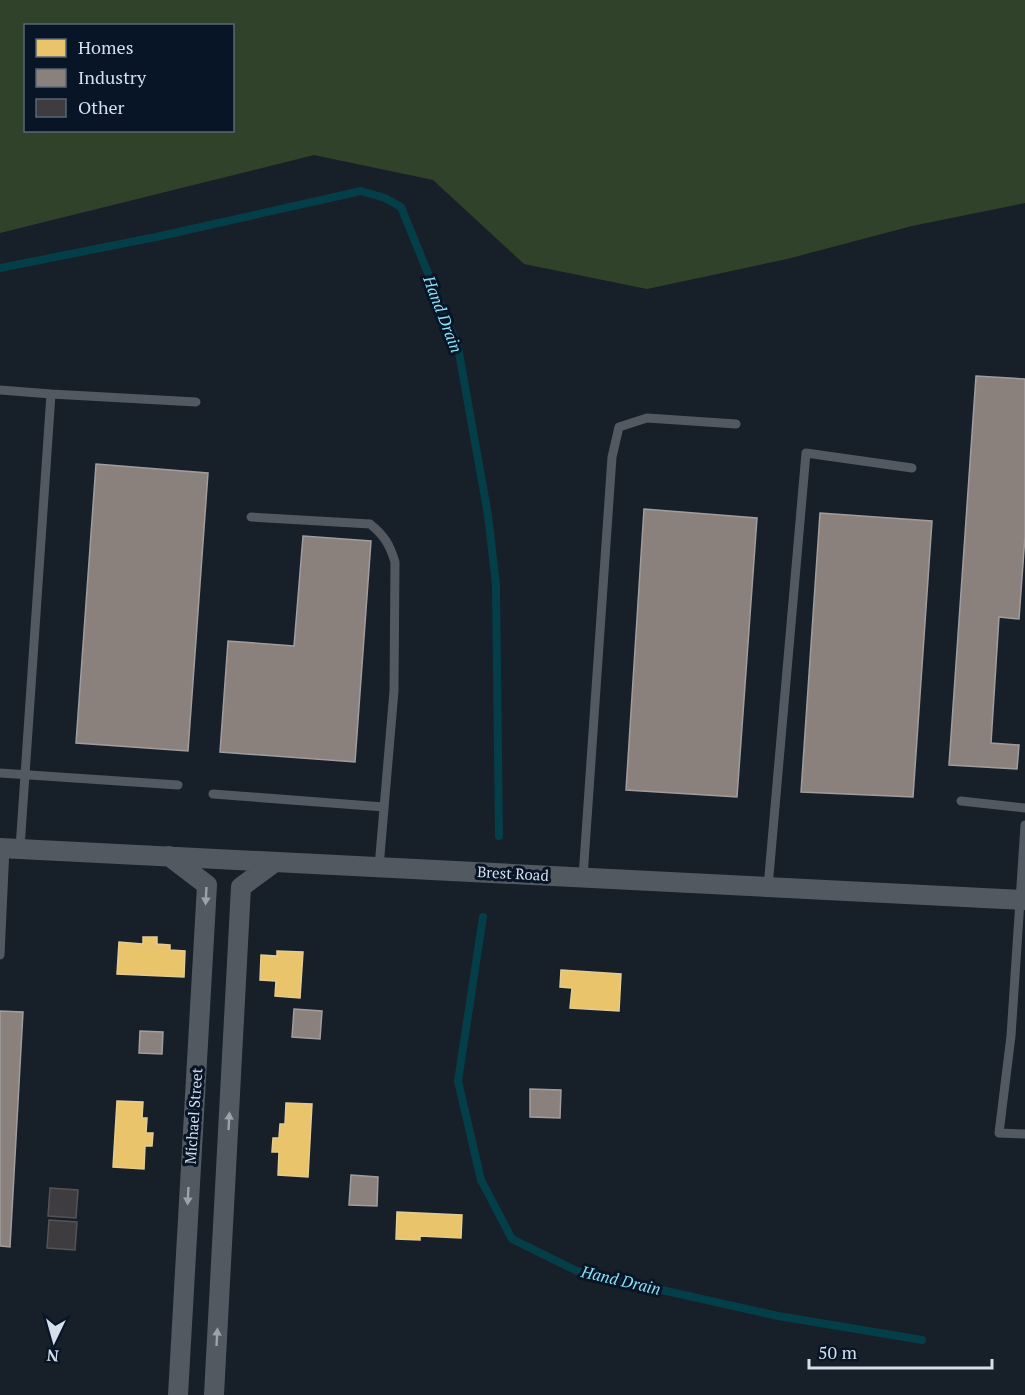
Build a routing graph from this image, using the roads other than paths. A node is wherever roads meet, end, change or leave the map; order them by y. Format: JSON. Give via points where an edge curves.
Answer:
{"nodes":[{"id":1,"x":0,"y":390,"type":"edge"},
{"id":2,"x":51,"y":394,"type":"junction"},
{"id":3,"x":196,"y":402,"type":"dead end"},
{"id":4,"x":736,"y":424,"type":"dead end"},
{"id":5,"x":912,"y":468,"type":"dead end"},
{"id":6,"x":251,"y":517,"type":"dead end"},
{"id":7,"x":0,"y":773,"type":"edge"},
{"id":8,"x":25,"y":775,"type":"junction"},
{"id":9,"x":178,"y":785,"type":"dead end"},
{"id":10,"x":213,"y":794,"type":"dead end"},
{"id":11,"x":961,"y":801,"type":"dead end"},
{"id":12,"x":384,"y":807,"type":"junction"},
{"id":13,"x":1025,"y":808,"type":"edge"},
{"id":14,"x":1025,"y":825,"type":"edge"},
{"id":15,"x":9,"y":848,"type":"edge"},
{"id":16,"x":169,"y":856,"type":"junction"},
{"id":17,"x":275,"y":862,"type":"junction"},
{"id":18,"x":379,"y":867,"type":"junction"},
{"id":19,"x":583,"y":877,"type":"junction"},
{"id":20,"x":768,"y":887,"type":"junction"},
{"id":21,"x":1022,"y":900,"type":"edge"},
{"id":22,"x":0,"y":955,"type":"edge"},
{"id":23,"x":1025,"y":1134,"type":"edge"},
{"id":24,"x":178,"y":1395,"type":"edge"},
{"id":25,"x":214,"y":1395,"type":"edge"}],
"edges":[{"from":1,"to":2,"type":"lane"},
{"from":2,"to":3,"type":"lane"},
{"from":2,"to":8,"type":"lane"},
{"from":4,"to":19,"type":"lane","via":[[647,418],[619,427],[612,457]]},
{"from":5,"to":20,"type":"lane","via":[[806,453]]},
{"from":6,"to":12,"type":"lane","via":[[370,524],[391,547],[395,562],[394,692]]},
{"from":7,"to":8,"type":"lane"},
{"from":8,"to":9,"type":"lane"},
{"from":8,"to":15,"type":"lane"},
{"from":10,"to":12,"type":"lane"},
{"from":11,"to":13,"type":"lane"},
{"from":12,"to":18,"type":"lane"},
{"from":14,"to":21,"type":"lane"},
{"from":15,"to":16,"type":"street","name":"Brest Road"},
{"from":15,"to":22,"type":"lane"},
{"from":16,"to":17,"type":"street","name":"Brest Road"},
{"from":16,"to":24,"type":"street","name":"Michael Street","one_way":true,"via":[[207,885]]},
{"from":17,"to":18,"type":"street","name":"Brest Road"},
{"from":25,"to":17,"type":"street","one_way":true,"via":[[241,887]]},
{"from":18,"to":19,"type":"street","name":"Brest Road"},
{"from":19,"to":20,"type":"street","name":"Brest Road"},
{"from":20,"to":21,"type":"street","name":"Brest Road"},
{"from":21,"to":23,"type":"lane","via":[[999,1133]]}]}
